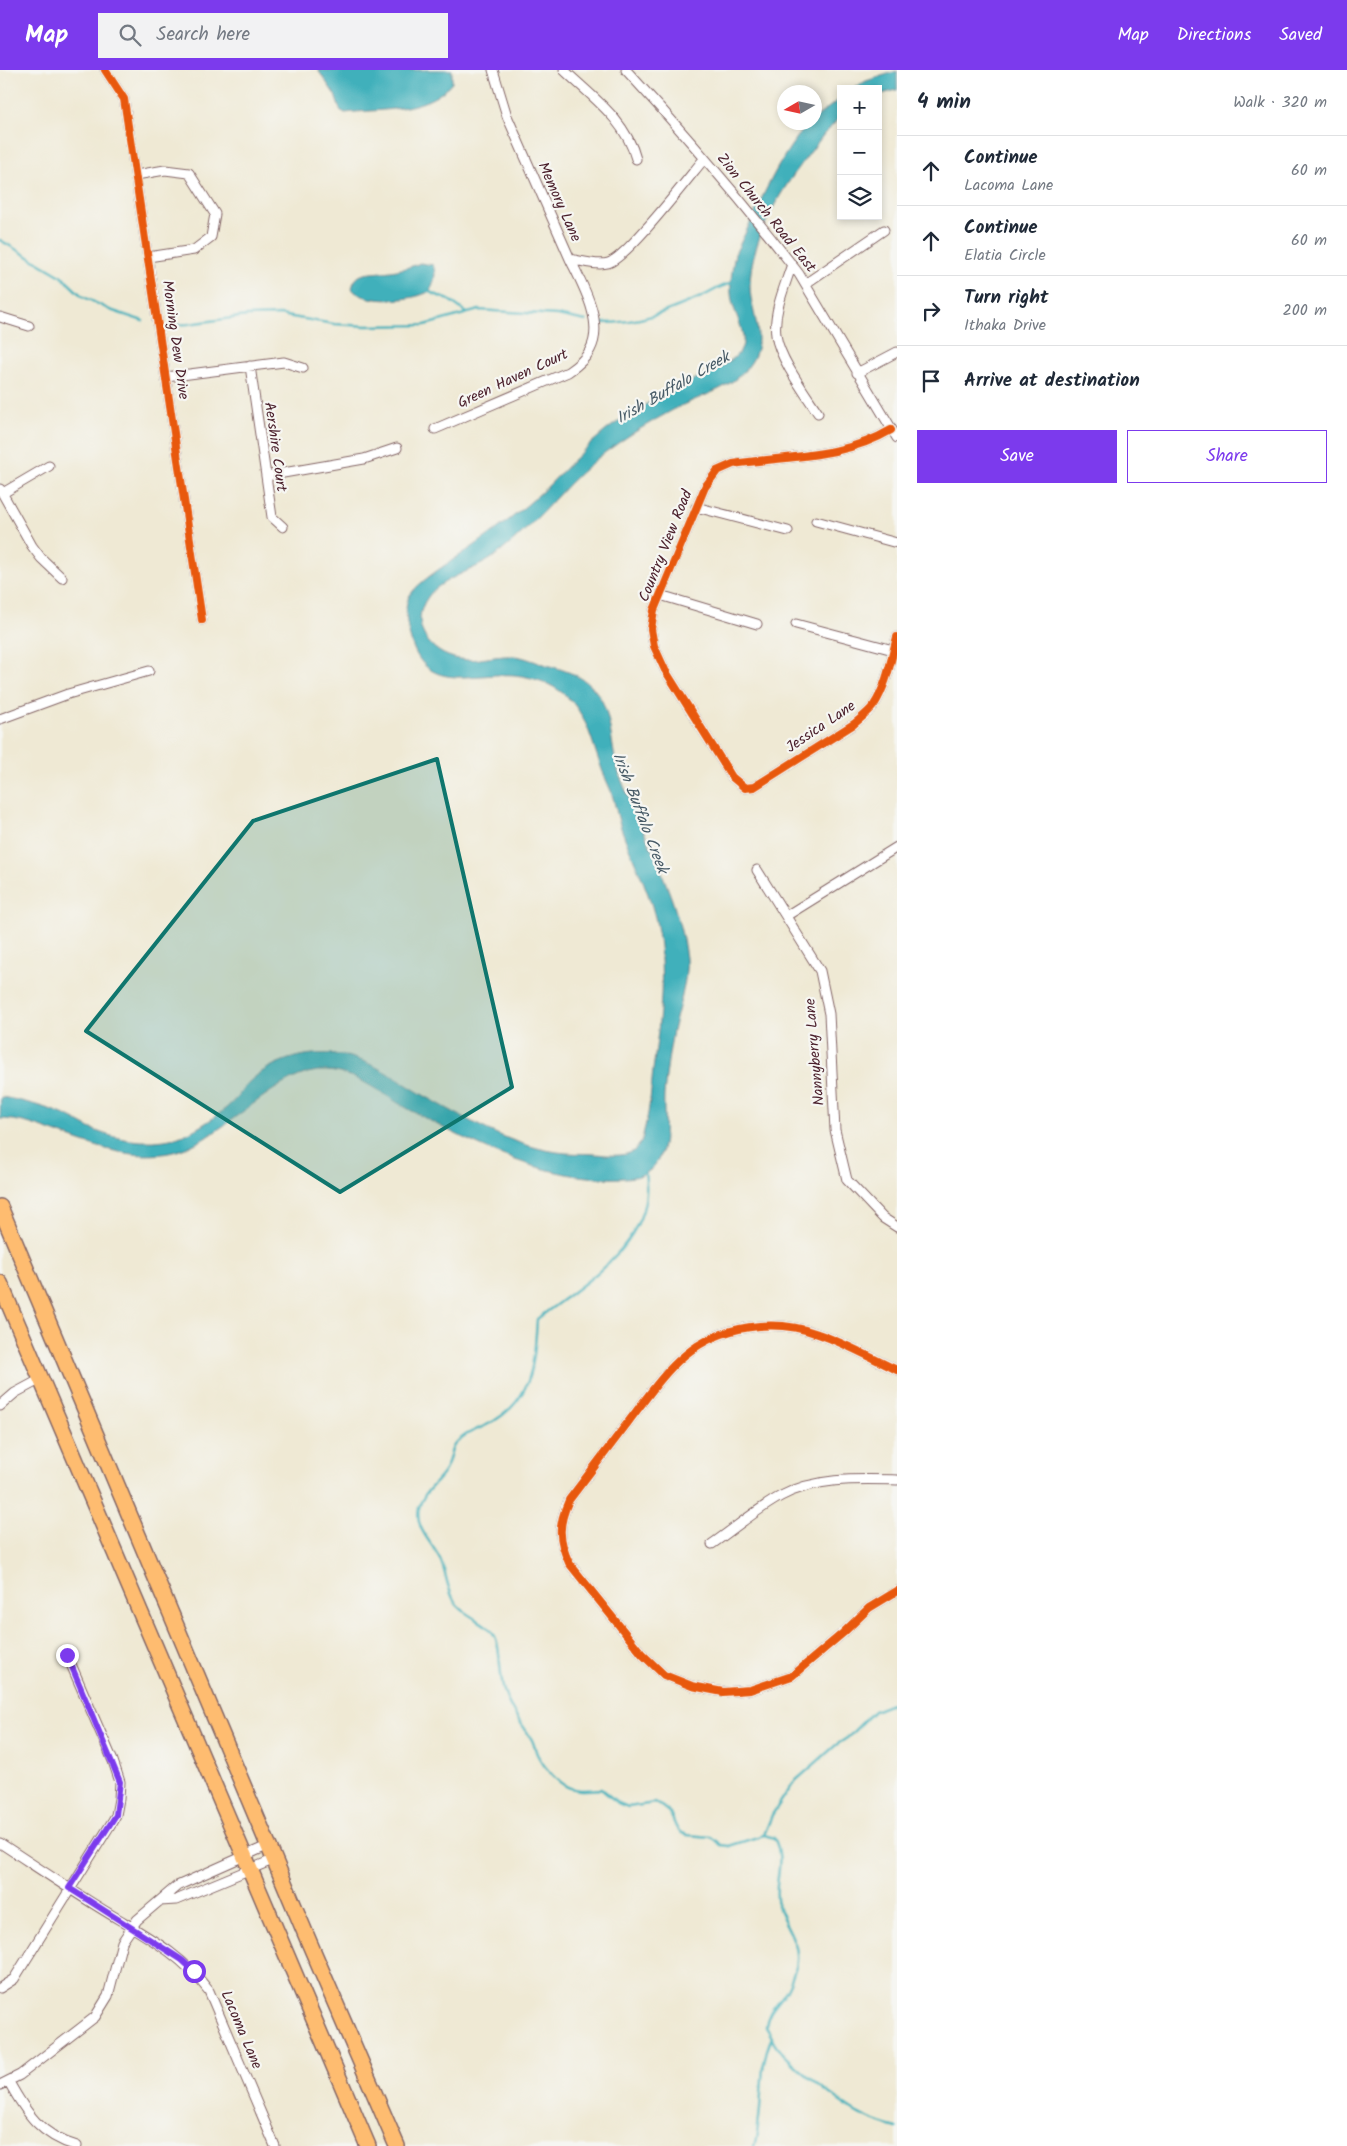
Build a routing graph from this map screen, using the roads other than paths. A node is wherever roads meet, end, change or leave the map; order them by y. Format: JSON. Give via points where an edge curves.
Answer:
{"nodes":[{"id":1,"x":105,"y":70,"type":"edge"},
{"id":2,"x":493,"y":70,"type":"edge"},
{"id":3,"x":564,"y":70,"type":"edge"},
{"id":4,"x":626,"y":70,"type":"edge"},
{"id":5,"x":704,"y":158,"type":"junction"},
{"id":6,"x":636,"y":159,"type":"dead end"},
{"id":7,"x":136,"y":175,"type":"junction"},
{"id":8,"x":884,"y":230,"type":"dead end"},
{"id":9,"x":148,"y":257,"type":"junction"},
{"id":10,"x":570,"y":259,"type":"junction"},
{"id":11,"x":792,"y":264,"type":"junction"},
{"id":12,"x":805,"y":284,"type":"junction"},
{"id":13,"x":0,"y":317,"type":"edge"},
{"id":14,"x":29,"y":326,"type":"dead end"},
{"id":15,"x":897,"y":352,"type":"edge"},
{"id":16,"x":250,"y":366,"type":"junction"},
{"id":17,"x":303,"y":368,"type":"dead end"},
{"id":18,"x":857,"y":373,"type":"junction"},
{"id":19,"x":166,"y":377,"type":"junction"},
{"id":20,"x":818,"y":413,"type":"dead end"},
{"id":21,"x":435,"y":429,"type":"dead end"},
{"id":22,"x":891,"y":430,"type":"junction"},
{"id":23,"x":897,"y":438,"type":"edge"},
{"id":24,"x":397,"y":448,"type":"dead end"},
{"id":25,"x":49,"y":466,"type":"dead end"},
{"id":26,"x":266,"y":476,"type":"junction"},
{"id":27,"x":1,"y":491,"type":"edge"},
{"id":28,"x":696,"y":507,"type":"junction"},
{"id":29,"x":816,"y":521,"type":"dead end"},
{"id":30,"x":283,"y":527,"type":"dead end"},
{"id":31,"x":788,"y":531,"type":"dead end"},
{"id":32,"x":897,"y":543,"type":"edge"},
{"id":33,"x":62,"y":578,"type":"dead end"},
{"id":34,"x":660,"y":595,"type":"junction"},
{"id":35,"x":202,"y":620,"type":"dead end"},
{"id":36,"x":757,"y":624,"type":"dead end"},
{"id":37,"x":796,"y":624,"type":"dead end"},
{"id":38,"x":897,"y":637,"type":"edge"},
{"id":39,"x":895,"y":651,"type":"edge"},
{"id":40,"x":149,"y":671,"type":"dead end"},
{"id":41,"x":0,"y":719,"type":"edge"},
{"id":42,"x":744,"y":788,"type":"joint"},
{"id":43,"x":897,"y":847,"type":"edge"},
{"id":44,"x":757,"y":870,"type":"dead end"},
{"id":45,"x":786,"y":916,"type":"junction"},
{"id":46,"x":0,"y":1206,"type":"edge"},
{"id":47,"x":897,"y":1227,"type":"edge"},
{"id":48,"x":0,"y":1282,"type":"edge"},
{"id":49,"x":897,"y":1370,"type":"edge"},
{"id":50,"x":41,"y":1379,"type":"junction"},
{"id":51,"x":0,"y":1406,"type":"edge"},
{"id":52,"x":897,"y":1480,"type":"edge"},
{"id":53,"x":712,"y":1544,"type":"dead end"},
{"id":54,"x":897,"y":1591,"type":"edge"},
{"id":55,"x":67,"y":1655,"type":"dead end"},
{"id":56,"x":0,"y":1843,"type":"edge"},
{"id":57,"x":268,"y":1844,"type":"junction"},
{"id":58,"x":275,"y":1859,"type":"junction"},
{"id":59,"x":247,"y":1863,"type":"junction"},
{"id":60,"x":69,"y":1888,"type":"junction"},
{"id":61,"x":160,"y":1901,"type":"junction"},
{"id":62,"x":132,"y":1927,"type":"junction"},
{"id":63,"x":0,"y":1988,"type":"edge"},
{"id":64,"x":9,"y":2082,"type":"junction"},
{"id":65,"x":0,"y":2085,"type":"edge"},
{"id":66,"x":76,"y":2146,"type":"edge"},
{"id":67,"x":275,"y":2146,"type":"edge"},
{"id":68,"x":368,"y":2146,"type":"edge"},
{"id":69,"x":397,"y":2146,"type":"edge"}],
"edges":[{"from":1,"to":7,"type":"street","name":"Morning Dew Drive","via":[[124,99]]},
{"from":2,"to":10,"type":"street","name":"Memory Lane","via":[[507,116]]},
{"from":3,"to":6,"type":"street","via":[[621,125]]},
{"from":4,"to":5,"type":"street","name":"Zion Church Road East"},
{"from":5,"to":10,"type":"street","name":"Memory Lane","via":[[638,238],[618,257],[608,263]]},
{"from":5,"to":11,"type":"street","name":"Zion Church Road East"},
{"from":7,"to":9,"type":"street","name":"Morning Dew Drive"},
{"from":7,"to":9,"type":"street","via":[[165,170],[189,173],[215,214],[211,237],[194,250]]},
{"from":8,"to":12,"type":"street"},
{"from":9,"to":19,"type":"street","name":"Morning Dew Drive"},
{"from":10,"to":21,"type":"street","name":"Green Haven Court","via":[[594,321],[591,350],[583,361],[568,372]]},
{"from":11,"to":12,"type":"street","name":"Zion Church Road East"},
{"from":11,"to":20,"type":"street","via":[[780,302],[776,335],[780,348]]},
{"from":12,"to":18,"type":"street","name":"Zion Church Road East"},
{"from":13,"to":14,"type":"street"},
{"from":15,"to":18,"type":"street"},
{"from":16,"to":17,"type":"street","via":[[284,362]]},
{"from":16,"to":19,"type":"street"},
{"from":16,"to":26,"type":"street","name":"Aershire Court"},
{"from":18,"to":22,"type":"street","name":"Zion Church Road East"},
{"from":19,"to":35,"type":"street","name":"Morning Dew Drive"},
{"from":22,"to":23,"type":"street","name":"Zion Church Road East"},
{"from":22,"to":28,"type":"street","name":"Country View Road","via":[[864,444],[839,450],[733,464],[711,477]]},
{"from":24,"to":26,"type":"street","via":[[364,459]]},
{"from":25,"to":27,"type":"street"},
{"from":26,"to":30,"type":"street","name":"Aershire Court","via":[[272,517]]},
{"from":27,"to":33,"type":"street","via":[[41,558]]},
{"from":28,"to":31,"type":"street"},
{"from":28,"to":34,"type":"street","name":"Country View Road"},
{"from":29,"to":32,"type":"street"},
{"from":34,"to":36,"type":"street"},
{"from":34,"to":42,"type":"street","name":"Country View Road","via":[[651,629],[656,655],[732,777]]},
{"from":37,"to":39,"type":"street"},
{"from":38,"to":39,"type":"street","name":"Jessica Lane"},
{"from":39,"to":42,"type":"street","name":"Jessica Lane","via":[[875,703],[868,712],[754,787]]},
{"from":40,"to":41,"type":"street","via":[[68,694]]},
{"from":43,"to":45,"type":"street"},
{"from":44,"to":45,"type":"street","name":"Nannyberry Lane"},
{"from":45,"to":47,"type":"street","name":"Nannyberry Lane","via":[[820,971],[829,1014],[835,1130],[847,1180],[883,1218]]},
{"from":46,"to":57,"type":"highway"},
{"from":48,"to":50,"type":"highway"},
{"from":49,"to":54,"type":"street","via":[[817,1333],[794,1328],[770,1325],[734,1330],[707,1340],[685,1355],[661,1380],[569,1500],[560,1531],[568,1563],[642,1654],[664,1675],[692,1686],[723,1692],[750,1690],[792,1676],[869,1608]]},
{"from":50,"to":51,"type":"street"},
{"from":50,"to":59,"type":"highway"},
{"from":52,"to":53,"type":"street","via":[[856,1479],[802,1487],[781,1496]]},
{"from":55,"to":60,"type":"street","via":[[120,1782],[116,1815]]},
{"from":56,"to":60,"type":"street","name":"Lacoma Lane"},
{"from":57,"to":58,"type":"highway"},
{"from":57,"to":59,"type":"street"},
{"from":58,"to":59,"type":"street"},
{"from":58,"to":69,"type":"highway"},
{"from":59,"to":61,"type":"street","via":[[176,1900]]},
{"from":59,"to":61,"type":"street","via":[[177,1886]]},
{"from":59,"to":68,"type":"highway"},
{"from":60,"to":62,"type":"street","name":"Lacoma Lane"},
{"from":60,"to":63,"type":"street","via":[[14,1979]]},
{"from":61,"to":62,"type":"street"},
{"from":62,"to":64,"type":"street","via":[[122,1942],[108,1996],[95,2017]]},
{"from":62,"to":67,"type":"street","name":"Lacoma Lane","via":[[182,1960],[209,1991]]},
{"from":64,"to":65,"type":"street"},
{"from":64,"to":66,"type":"street","via":[[38,2126],[62,2142]]}]}
